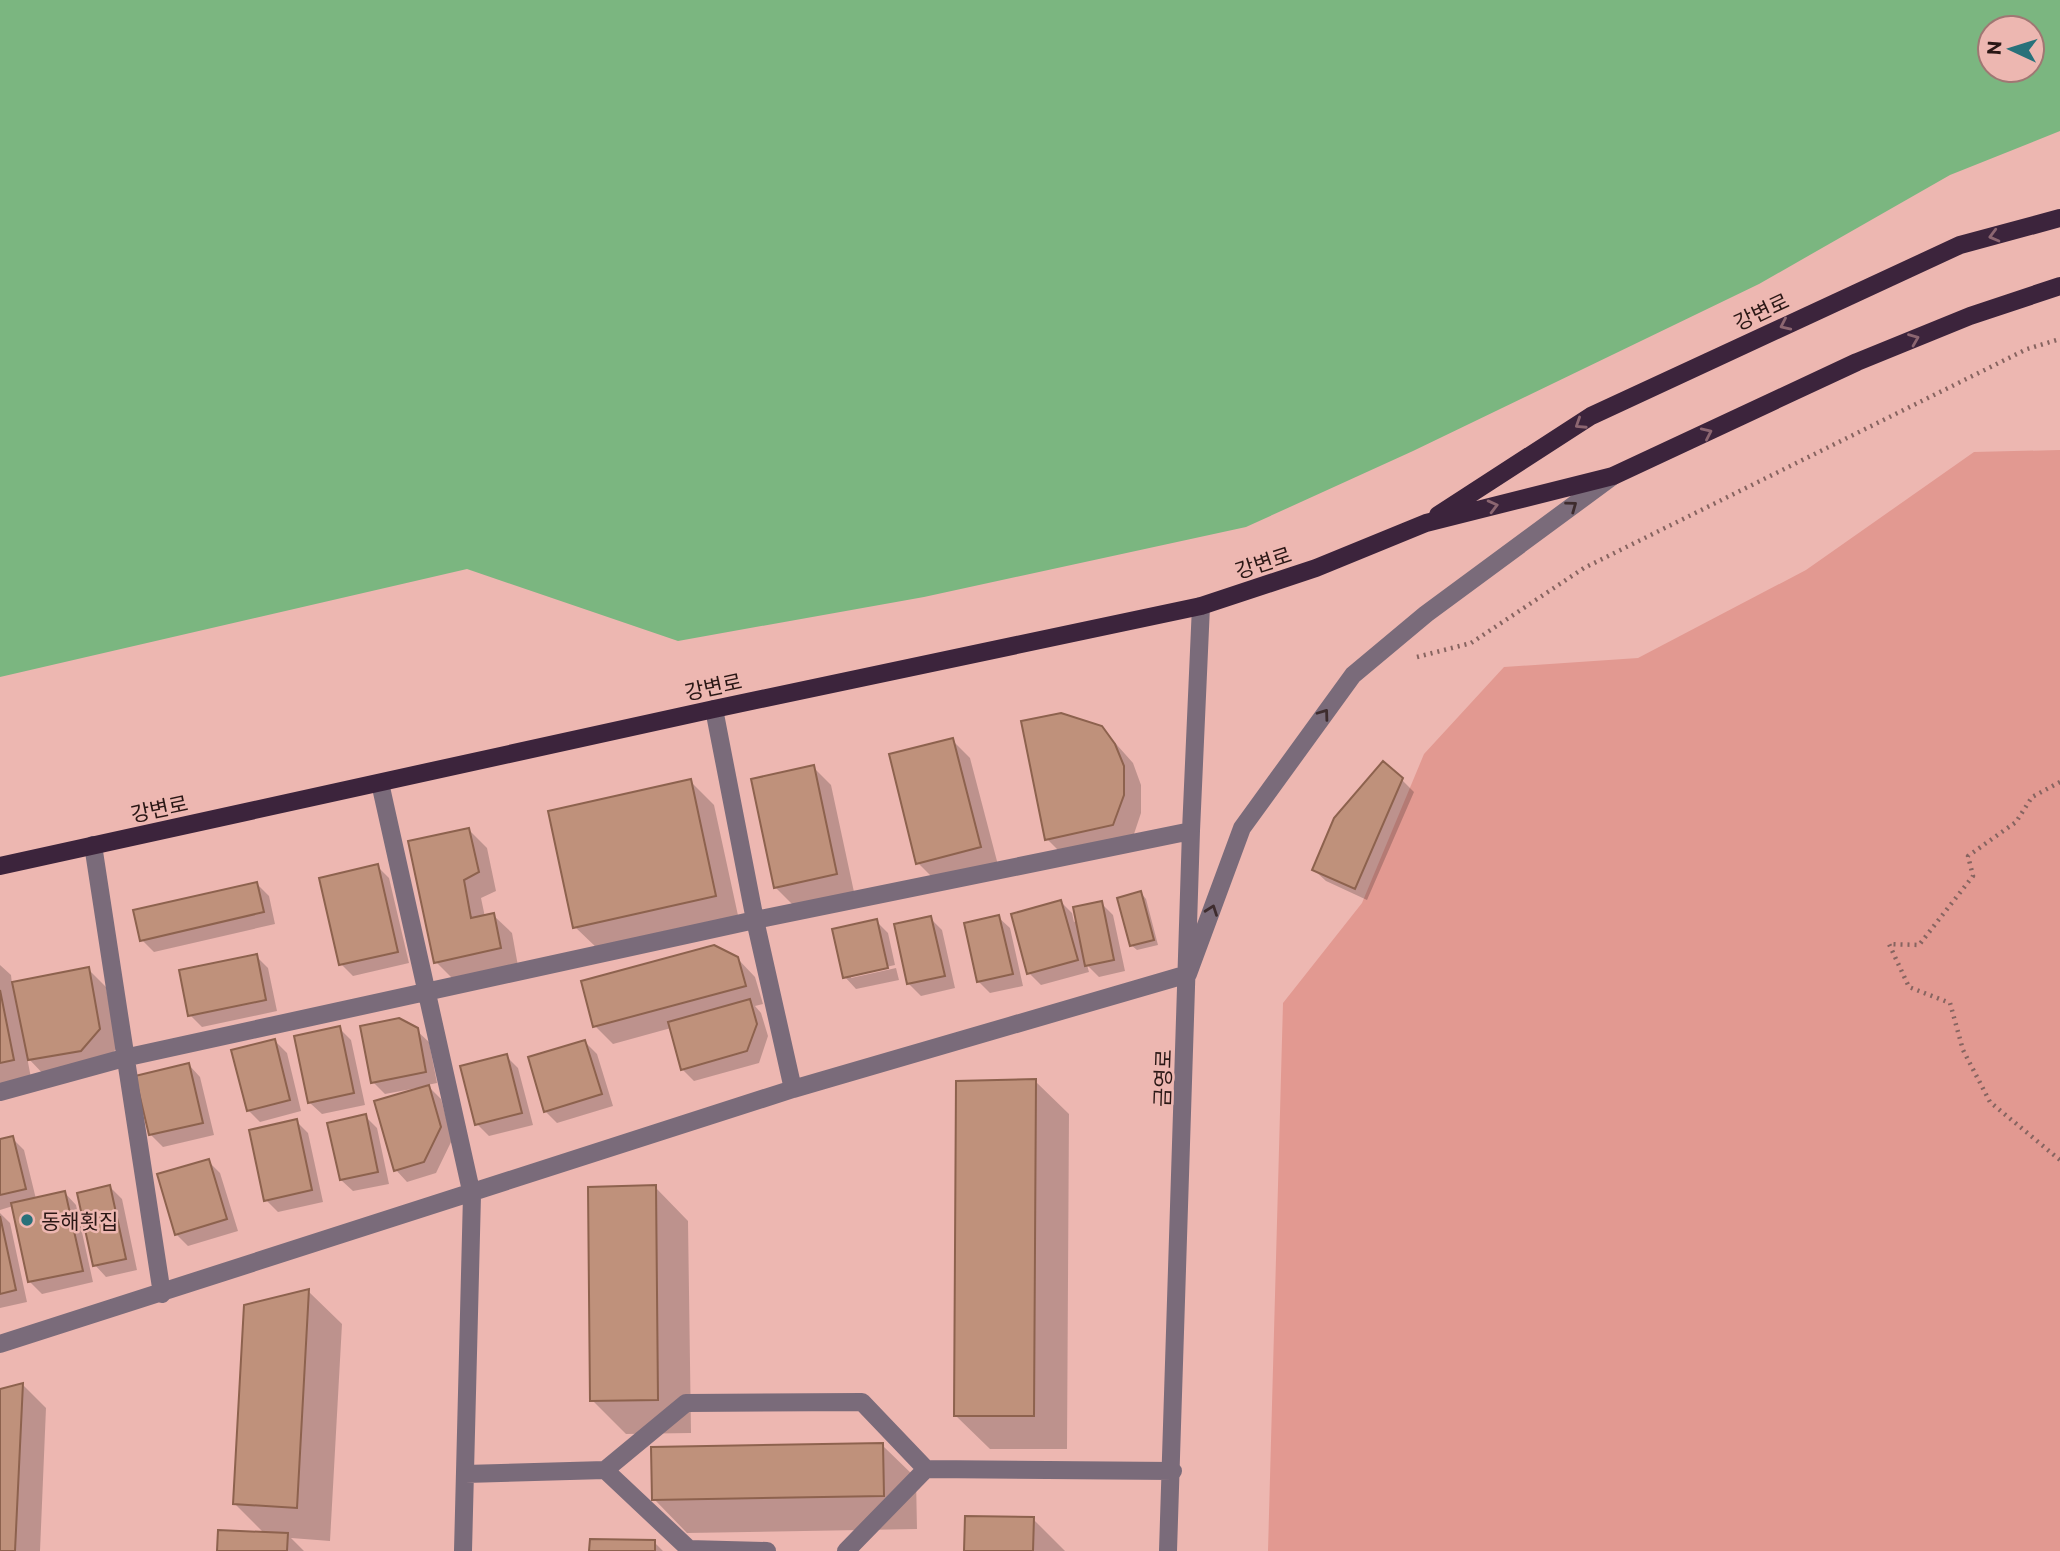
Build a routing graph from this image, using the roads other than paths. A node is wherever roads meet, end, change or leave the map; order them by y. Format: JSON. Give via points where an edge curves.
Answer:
{"nodes":[{"id":1,"x":2060,"y":218,"type":"edge"},
{"id":2,"x":2060,"y":286,"type":"edge"},
{"id":3,"x":1613,"y":476,"type":"junction"},
{"id":4,"x":1426,"y":523,"type":"junction"},
{"id":5,"x":1201,"y":606,"type":"junction"},
{"id":6,"x":714,"y":709,"type":"junction"},
{"id":7,"x":380,"y":783,"type":"junction"},
{"id":8,"x":1191,"y":831,"type":"junction"},
{"id":9,"x":93,"y":845,"type":"junction"},
{"id":10,"x":0,"y":866,"type":"edge"},
{"id":11,"x":755,"y":920,"type":"junction"},
{"id":12,"x":1188,"y":974,"type":"junction"},
{"id":13,"x":426,"y":992,"type":"junction"},
{"id":14,"x":124,"y":1058,"type":"junction"},
{"id":15,"x":793,"y":1089,"type":"junction"},
{"id":16,"x":0,"y":1092,"type":"edge"},
{"id":17,"x":472,"y":1195,"type":"junction"},
{"id":18,"x":162,"y":1294,"type":"junction"},
{"id":19,"x":0,"y":1345,"type":"edge"},
{"id":20,"x":926,"y":1469,"type":"junction"},
{"id":21,"x":605,"y":1471,"type":"junction"},
{"id":22,"x":1172,"y":1471,"type":"junction"},
{"id":23,"x":465,"y":1474,"type":"junction"},
{"id":24,"x":463,"y":1551,"type":"edge"},
{"id":25,"x":767,"y":1551,"type":"edge"},
{"id":26,"x":846,"y":1551,"type":"edge"},
{"id":27,"x":1168,"y":1551,"type":"edge"}],
"edges":[{"from":1,"to":4,"type":"main road","name":"강변로","one_way":true,"via":[[1960,245],[1591,416]]},
{"from":3,"to":2,"type":"main road","name":"강변로","one_way":true,"via":[[1857,362]]},
{"from":4,"to":3,"type":"main road","name":"강변로","one_way":true},
{"from":12,"to":3,"type":"street","one_way":true,"via":[[1242,828],[1353,675],[1426,614]]},
{"from":4,"to":5,"type":"main road","name":"강변로","via":[[1317,568]]},
{"from":5,"to":6,"type":"main road","name":"강변로"},
{"from":5,"to":8,"type":"street","name":"금영로"},
{"from":6,"to":7,"type":"main road","name":"강변로"},
{"from":6,"to":11,"type":"street"},
{"from":7,"to":9,"type":"main road","name":"강변로"},
{"from":7,"to":13,"type":"street"},
{"from":8,"to":11,"type":"street"},
{"from":8,"to":12,"type":"street","name":"금영로"},
{"from":9,"to":10,"type":"main road","name":"강변로"},
{"from":9,"to":14,"type":"street"},
{"from":11,"to":13,"type":"street"},
{"from":11,"to":15,"type":"street"},
{"from":12,"to":15,"type":"street"},
{"from":12,"to":22,"type":"street","name":"금영로"},
{"from":13,"to":14,"type":"street"},
{"from":13,"to":17,"type":"street"},
{"from":14,"to":16,"type":"street"},
{"from":14,"to":18,"type":"street"},
{"from":15,"to":17,"type":"street"},
{"from":17,"to":18,"type":"street"},
{"from":17,"to":23,"type":"street"},
{"from":18,"to":19,"type":"street"},
{"from":20,"to":21,"type":"street","via":[[862,1402],[740,1402],[686,1403]]},
{"from":20,"to":22,"type":"street"},
{"from":20,"to":26,"type":"street"},
{"from":21,"to":23,"type":"street"},
{"from":21,"to":25,"type":"street","via":[[688,1549]]},
{"from":22,"to":27,"type":"street","name":"금영로"},
{"from":23,"to":24,"type":"street"}]}
